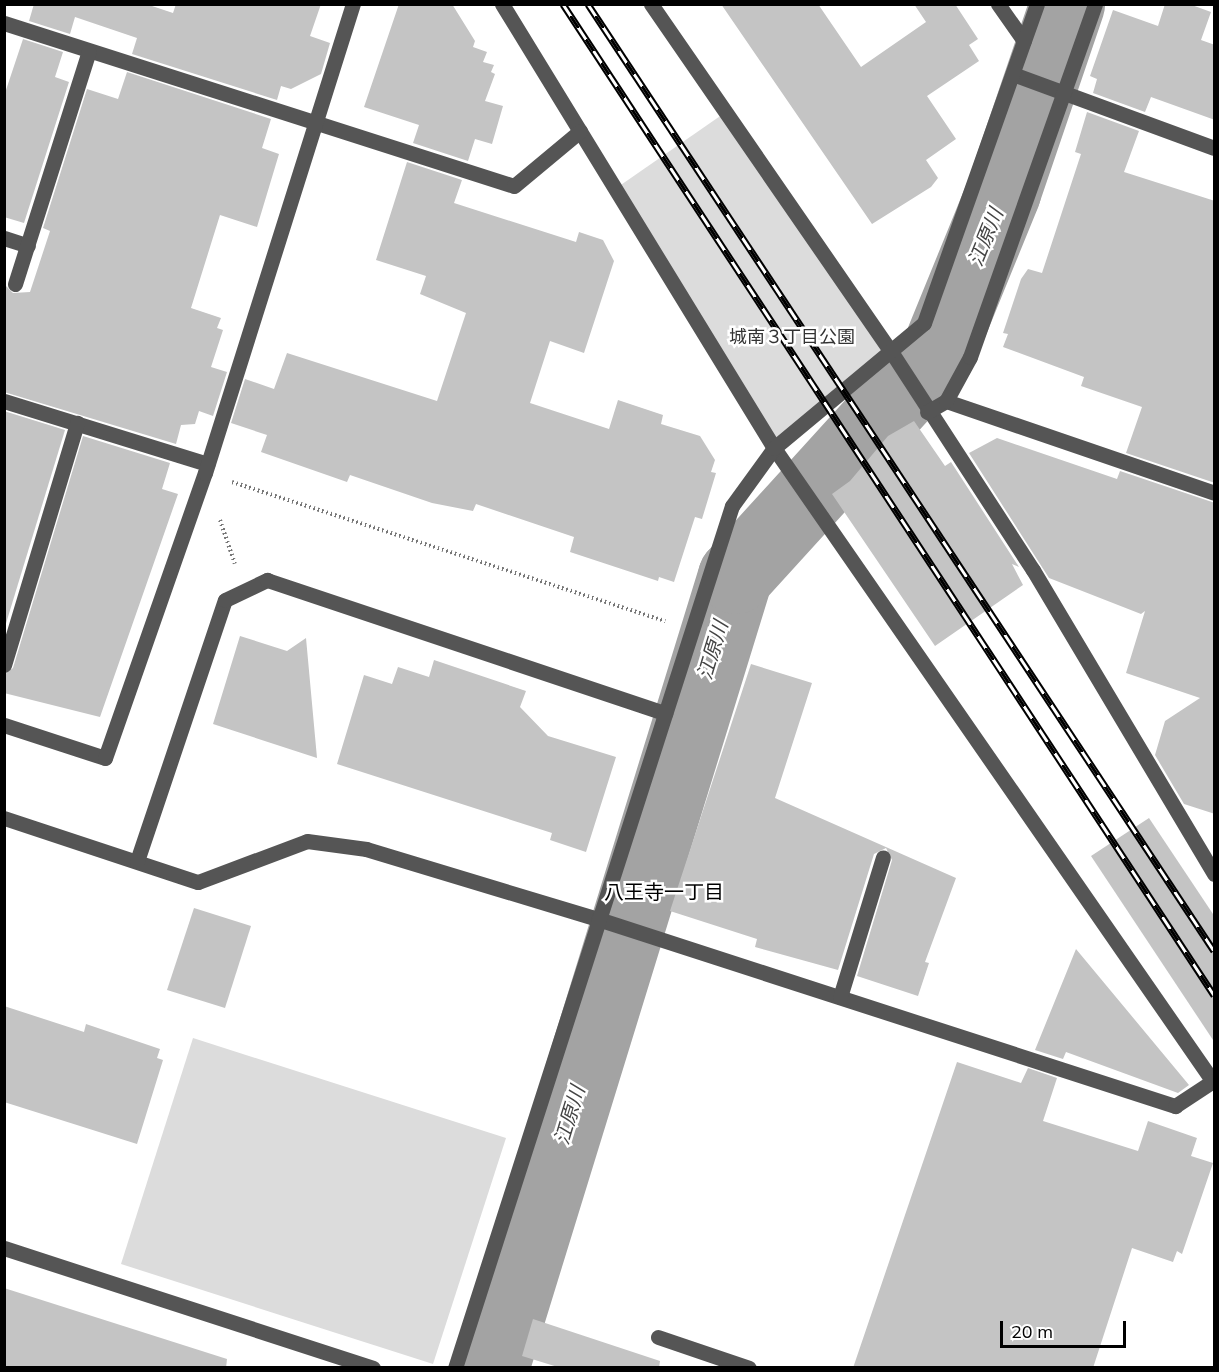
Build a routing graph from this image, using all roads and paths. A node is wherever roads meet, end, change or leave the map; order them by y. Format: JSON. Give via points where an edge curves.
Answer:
{"nodes":[{"id":1,"x":353,"y":4,"type":"edge"},
{"id":2,"x":502,"y":4,"type":"edge"},
{"id":3,"x":651,"y":4,"type":"edge"},
{"id":4,"x":998,"y":4,"type":"edge"},
{"id":5,"x":1037,"y":4,"type":"edge"},
{"id":6,"x":1095,"y":4,"type":"edge"},
{"id":7,"x":4,"y":23,"type":"edge"},
{"id":8,"x":1024,"y":41,"type":"junction"},
{"id":9,"x":90,"y":51,"type":"junction"},
{"id":10,"x":1013,"y":74,"type":"junction"},
{"id":11,"x":1063,"y":95,"type":"junction"},
{"id":12,"x":314,"y":123,"type":"junction"},
{"id":13,"x":580,"y":131,"type":"junction"},
{"id":14,"x":1215,"y":148,"type":"edge"},
{"id":15,"x":4,"y":238,"type":"edge"},
{"id":16,"x":28,"y":246,"type":"junction"},
{"id":17,"x":15,"y":284,"type":"dead end"},
{"id":18,"x":892,"y":353,"type":"junction"},
{"id":19,"x":4,"y":401,"type":"edge"},
{"id":20,"x":946,"y":401,"type":"junction"},
{"id":21,"x":927,"y":412,"type":"junction"},
{"id":22,"x":77,"y":423,"type":"junction"},
{"id":23,"x":774,"y":448,"type":"junction"},
{"id":24,"x":206,"y":469,"type":"junction"},
{"id":25,"x":1215,"y":493,"type":"edge"},
{"id":26,"x":243,"y":591,"type":"junction"},
{"id":27,"x":691,"y":630,"type":"junction"},
{"id":28,"x":4,"y":665,"type":"edge"},
{"id":29,"x":665,"y":713,"type":"junction"},
{"id":30,"x":4,"y":725,"type":"edge"},
{"id":31,"x":4,"y":818,"type":"edge"},
{"id":32,"x":883,"y":857,"type":"dead end"},
{"id":33,"x":137,"y":861,"type":"junction"},
{"id":34,"x":1215,"y":874,"type":"edge"},
{"id":35,"x":598,"y":919,"type":"junction"},
{"id":36,"x":840,"y":997,"type":"junction"},
{"id":37,"x":1214,"y":1082,"type":"edge"},
{"id":38,"x":4,"y":1248,"type":"edge"},
{"id":39,"x":658,"y":1337,"type":"dead end"},
{"id":40,"x":373,"y":1368,"type":"edge"},
{"id":41,"x":455,"y":1368,"type":"edge"},
{"id":42,"x":749,"y":1368,"type":"edge"}],
"edges":[{"from":1,"to":12,"type":"street"},
{"from":2,"to":13,"type":"street"},
{"from":3,"to":18,"type":"street"},
{"from":4,"to":8,"type":"street"},
{"from":5,"to":8,"type":"street"},
{"from":6,"to":11,"type":"street"},
{"from":7,"to":9,"type":"street"},
{"from":8,"to":10,"type":"street"},
{"from":9,"to":12,"type":"street"},
{"from":9,"to":16,"type":"street"},
{"from":10,"to":11,"type":"street"},
{"from":10,"to":18,"type":"street","via":[[924,323]]},
{"from":11,"to":14,"type":"street"},
{"from":11,"to":20,"type":"street","via":[[970,357]]},
{"from":12,"to":13,"type":"street","via":[[514,186]]},
{"from":12,"to":24,"type":"street"},
{"from":13,"to":23,"type":"street"},
{"from":15,"to":16,"type":"street"},
{"from":16,"to":17,"type":"street"},
{"from":18,"to":21,"type":"street"},
{"from":18,"to":23,"type":"street"},
{"from":19,"to":22,"type":"street"},
{"from":20,"to":21,"type":"street"},
{"from":20,"to":25,"type":"street"},
{"from":21,"to":34,"type":"street","via":[[1033,570]]},
{"from":22,"to":24,"type":"street"},
{"from":22,"to":28,"type":"street"},
{"from":23,"to":27,"type":"street","via":[[732,506]]},
{"from":23,"to":37,"type":"street"},
{"from":24,"to":26,"type":"path"},
{"from":24,"to":27,"type":"path"},
{"from":24,"to":30,"type":"street","via":[[105,758]]},
{"from":26,"to":29,"type":"street","via":[[267,580]]},
{"from":26,"to":33,"type":"street","via":[[225,600]]},
{"from":27,"to":29,"type":"street"},
{"from":29,"to":35,"type":"street"},
{"from":31,"to":33,"type":"street"},
{"from":32,"to":36,"type":"street"},
{"from":33,"to":35,"type":"street","via":[[198,882],[306,841],[366,849]]},
{"from":35,"to":36,"type":"street"},
{"from":35,"to":41,"type":"street"},
{"from":36,"to":37,"type":"street","via":[[1175,1106]]},
{"from":38,"to":40,"type":"street"},
{"from":39,"to":42,"type":"street"}]}
